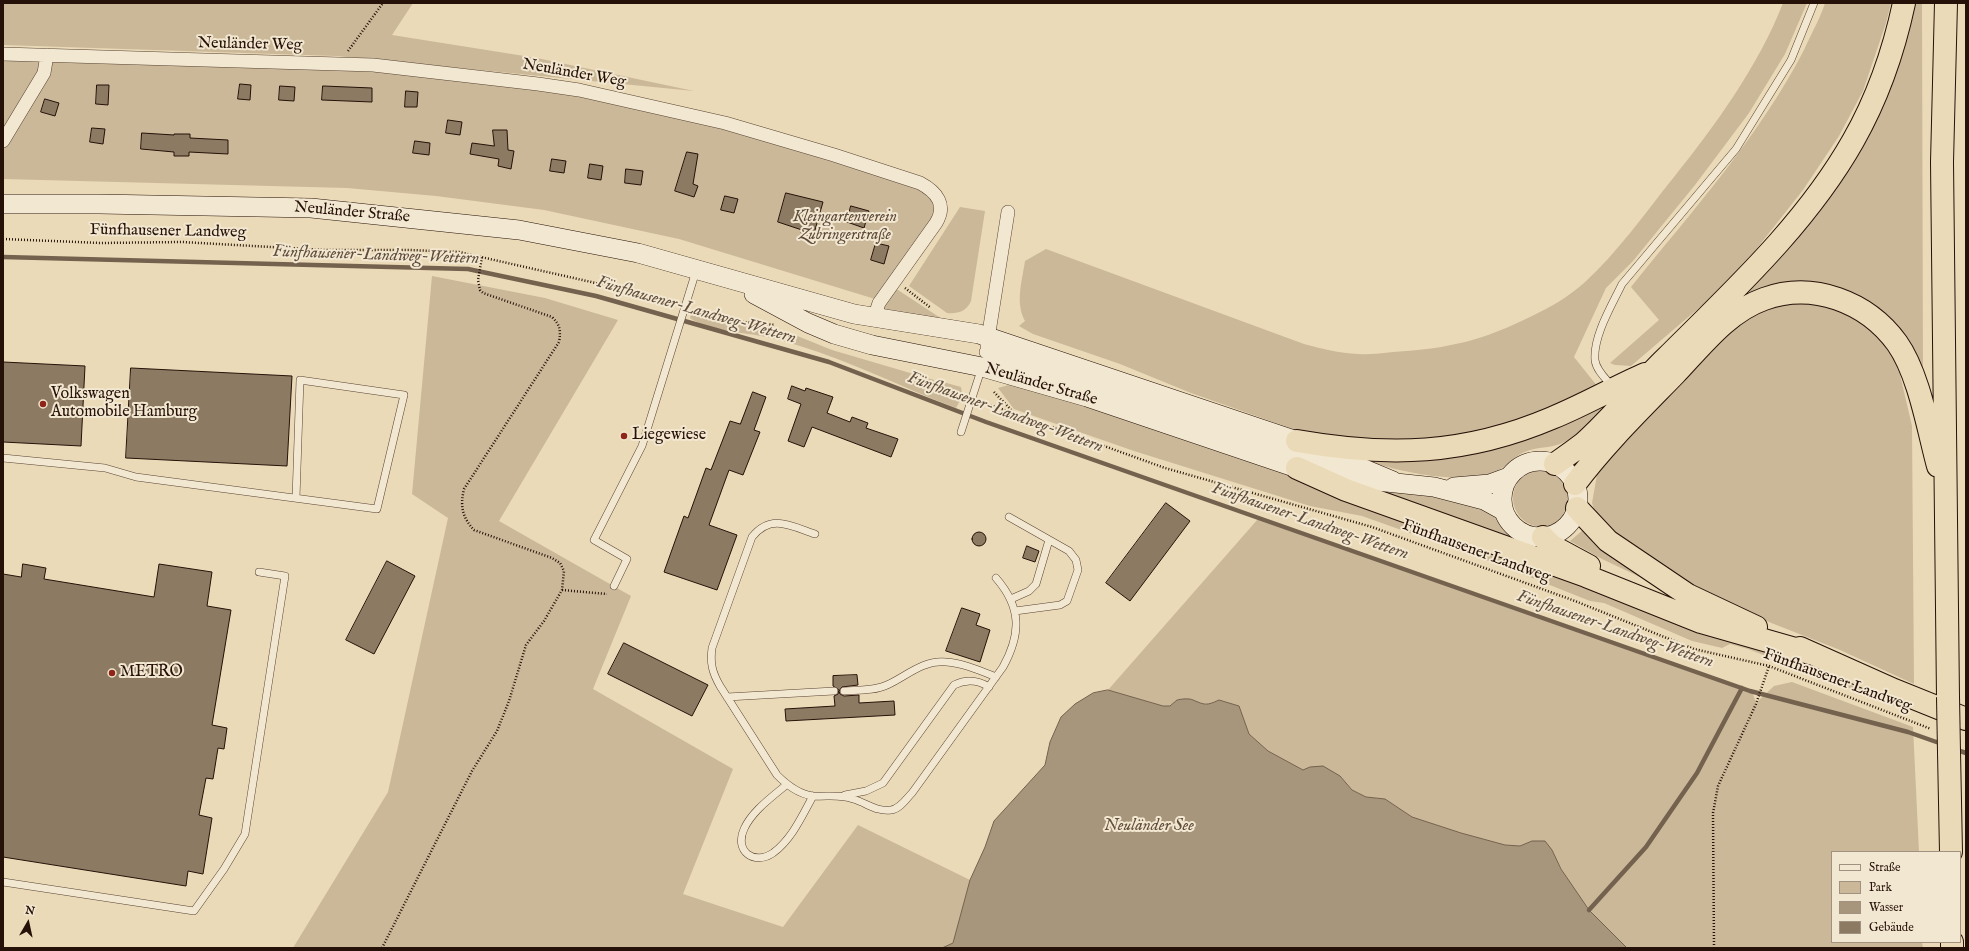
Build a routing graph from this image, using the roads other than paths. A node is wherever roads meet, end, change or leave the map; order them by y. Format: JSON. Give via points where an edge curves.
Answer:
{"nodes":[{"id":1,"x":1814,"y":3,"type":"edge"},
{"id":2,"x":1904,"y":3,"type":"edge"},
{"id":3,"x":1946,"y":3,"type":"edge"},
{"id":4,"x":3,"y":54,"type":"edge"},
{"id":5,"x":47,"y":55,"type":"junction"},
{"id":6,"x":3,"y":140,"type":"edge"},
{"id":7,"x":3,"y":204,"type":"edge"},
{"id":8,"x":1008,"y":212,"type":"dead end"},
{"id":9,"x":696,"y":269,"type":"junction"},
{"id":10,"x":874,"y":318,"type":"junction"},
{"id":11,"x":986,"y":352,"type":"junction"},
{"id":12,"x":1653,"y":371,"type":"junction"},
{"id":13,"x":1613,"y":388,"type":"junction"},
{"id":14,"x":961,"y":432,"type":"dead end"},
{"id":15,"x":1297,"y":440,"type":"junction"},
{"id":16,"x":3,"y":458,"type":"edge"},
{"id":17,"x":1555,"y":464,"type":"junction"},
{"id":18,"x":1297,"y":468,"type":"junction"},
{"id":19,"x":1509,"y":477,"type":"junction"},
{"id":20,"x":1393,"y":481,"type":"junction"},
{"id":21,"x":1575,"y":484,"type":"junction"},
{"id":22,"x":1434,"y":487,"type":"junction"},
{"id":23,"x":1946,"y":496,"type":"junction"},
{"id":24,"x":296,"y":498,"type":"junction"},
{"id":25,"x":1578,"y":508,"type":"junction"},
{"id":26,"x":1504,"y":511,"type":"junction"},
{"id":27,"x":1009,"y":517,"type":"dead end"},
{"id":28,"x":815,"y":534,"type":"dead end"},
{"id":29,"x":1543,"y":537,"type":"junction"},
{"id":30,"x":1050,"y":540,"type":"junction"},
{"id":31,"x":259,"y":572,"type":"dead end"},
{"id":32,"x":996,"y":578,"type":"dead end"},
{"id":33,"x":614,"y":586,"type":"dead end"},
{"id":34,"x":1010,"y":598,"type":"junction"},
{"id":35,"x":1015,"y":611,"type":"junction"},
{"id":36,"x":1813,"y":654,"type":"junction"},
{"id":37,"x":996,"y":676,"type":"junction"},
{"id":38,"x":989,"y":687,"type":"junction"},
{"id":39,"x":834,"y":691,"type":"dead end"},
{"id":40,"x":844,"y":691,"type":"dead end"},
{"id":41,"x":727,"y":697,"type":"junction"},
{"id":42,"x":1966,"y":719,"type":"edge"},
{"id":43,"x":786,"y":785,"type":"junction"},
{"id":44,"x":813,"y":796,"type":"junction"},
{"id":45,"x":843,"y":796,"type":"junction"},
{"id":46,"x":1951,"y":851,"type":"edge"},
{"id":47,"x":3,"y":882,"type":"edge"}],
"edges":[{"from":1,"to":13,"type":"lane","via":[[1791,60],[1736,149],[1622,284],[1597,341],[1595,361]]},
{"from":2,"to":12,"type":"highway","via":[[1879,87],[1838,166],[1819,193],[1763,259]]},
{"from":3,"to":23,"type":"highway","via":[[1942,162]]},
{"from":4,"to":5,"type":"street","name":"Neuländer Weg"},
{"from":5,"to":6,"type":"street","via":[[44,73]]},
{"from":5,"to":10,"type":"street","name":"Neuländer Weg","via":[[365,65],[434,71],[579,90],[725,123],[902,176],[933,191],[942,206],[940,217],[879,303]]},
{"from":7,"to":9,"type":"main road","name":"Neuländer Straße","via":[[311,208],[520,230],[638,253]]},
{"from":8,"to":11,"type":"street"},
{"from":9,"to":10,"type":"main road","name":"Neuländer Straße","via":[[835,310]]},
{"from":9,"to":11,"type":"main road","name":"Neuländer Straße","via":[[736,284],[808,323],[872,345]]},
{"from":9,"to":33,"type":"lane","via":[[642,446],[594,540],[627,559]]},
{"from":10,"to":11,"type":"main road","name":"Neuländer Straße","via":[[961,330]]},
{"from":11,"to":14,"type":"lane"},
{"from":11,"to":15,"type":"main road","name":"Neuländer Straße"},
{"from":11,"to":18,"type":"main road","name":"Neuländer Straße","via":[[1086,397]]},
{"from":11,"to":20,"type":"street","via":[[1311,460]]},
{"from":12,"to":13,"type":"highway"},
{"from":12,"to":17,"type":"highway","via":[[1584,443]]},
{"from":13,"to":15,"type":"highway","via":[[1553,418],[1462,446],[1419,451],[1380,451]]},
{"from":15,"to":20,"type":"main road","name":"Neuländer Straße"},
{"from":16,"to":24,"type":"lane","via":[[105,468],[136,477]]},
{"from":17,"to":19,"type":"main road","name":"Neuländer Straße","via":[[1543,461],[1530,463],[1518,468]]},
{"from":17,"to":21,"type":"main road","via":[[1567,472]]},
{"from":18,"to":20,"type":"main road","name":"Neuländer Straße","via":[[1348,478]]},
{"from":18,"to":36,"type":"highway","via":[[1346,490],[1586,576],[1701,622]]},
{"from":19,"to":22,"type":"main road","name":"Neuländer Straße","via":[[1486,484]]},
{"from":19,"to":26,"type":"main road","via":[[1502,494]]},
{"from":20,"to":22,"type":"main road","name":"Neuländer Straße"},
{"from":21,"to":23,"type":"highway","via":[[1600,451],[1724,324],[1763,299],[1797,293],[1832,296],[1859,307],[1880,322],[1897,344],[1911,372]]},
{"from":21,"to":25,"type":"main road"},
{"from":22,"to":26,"type":"main road","name":"Neuländer Straße","via":[[1484,500]]},
{"from":23,"to":46,"type":"highway","bridge":true},
{"from":24,"to":24,"type":"lane","via":[[377,510],[404,395],[300,380]]},
{"from":25,"to":29,"type":"main road","via":[[1565,528],[1555,535]]},
{"from":25,"to":36,"type":"highway","via":[[1608,541],[1688,595]]},
{"from":26,"to":29,"type":"main road","name":"Neuländer Straße","via":[[1519,531]]},
{"from":27,"to":30,"type":"lane"},
{"from":28,"to":41,"type":"lane","via":[[781,523],[769,523],[752,537],[710,660],[712,673]]},
{"from":29,"to":36,"type":"highway","via":[[1552,546],[1584,564]]},
{"from":30,"to":34,"type":"lane","via":[[1036,584],[1029,591]]},
{"from":30,"to":35,"type":"lane","via":[[1070,551],[1076,560],[1078,570],[1067,601],[1060,605]]},
{"from":31,"to":47,"type":"lane","via":[[285,576],[245,834],[194,911]]},
{"from":32,"to":34,"type":"lane"},
{"from":34,"to":35,"type":"lane"},
{"from":35,"to":37,"type":"lane","via":[[1016,639]]},
{"from":36,"to":42,"type":"highway"},
{"from":37,"to":38,"type":"lane"},
{"from":37,"to":40,"type":"lane","via":[[953,663],[935,662],[922,665],[886,686]]},
{"from":38,"to":45,"type":"lane","via":[[973,680],[959,682],[951,688],[883,783],[876,788]]},
{"from":38,"to":45,"type":"lane","via":[[901,805],[893,810],[880,810]]},
{"from":39,"to":41,"type":"lane"},
{"from":41,"to":43,"type":"lane"},
{"from":43,"to":44,"type":"lane"},
{"from":43,"to":44,"type":"lane","via":[[756,812],[744,828],[740,843],[744,851],[751,856],[761,858],[772,854],[783,844],[797,827]]},
{"from":44,"to":45,"type":"lane"}]}
